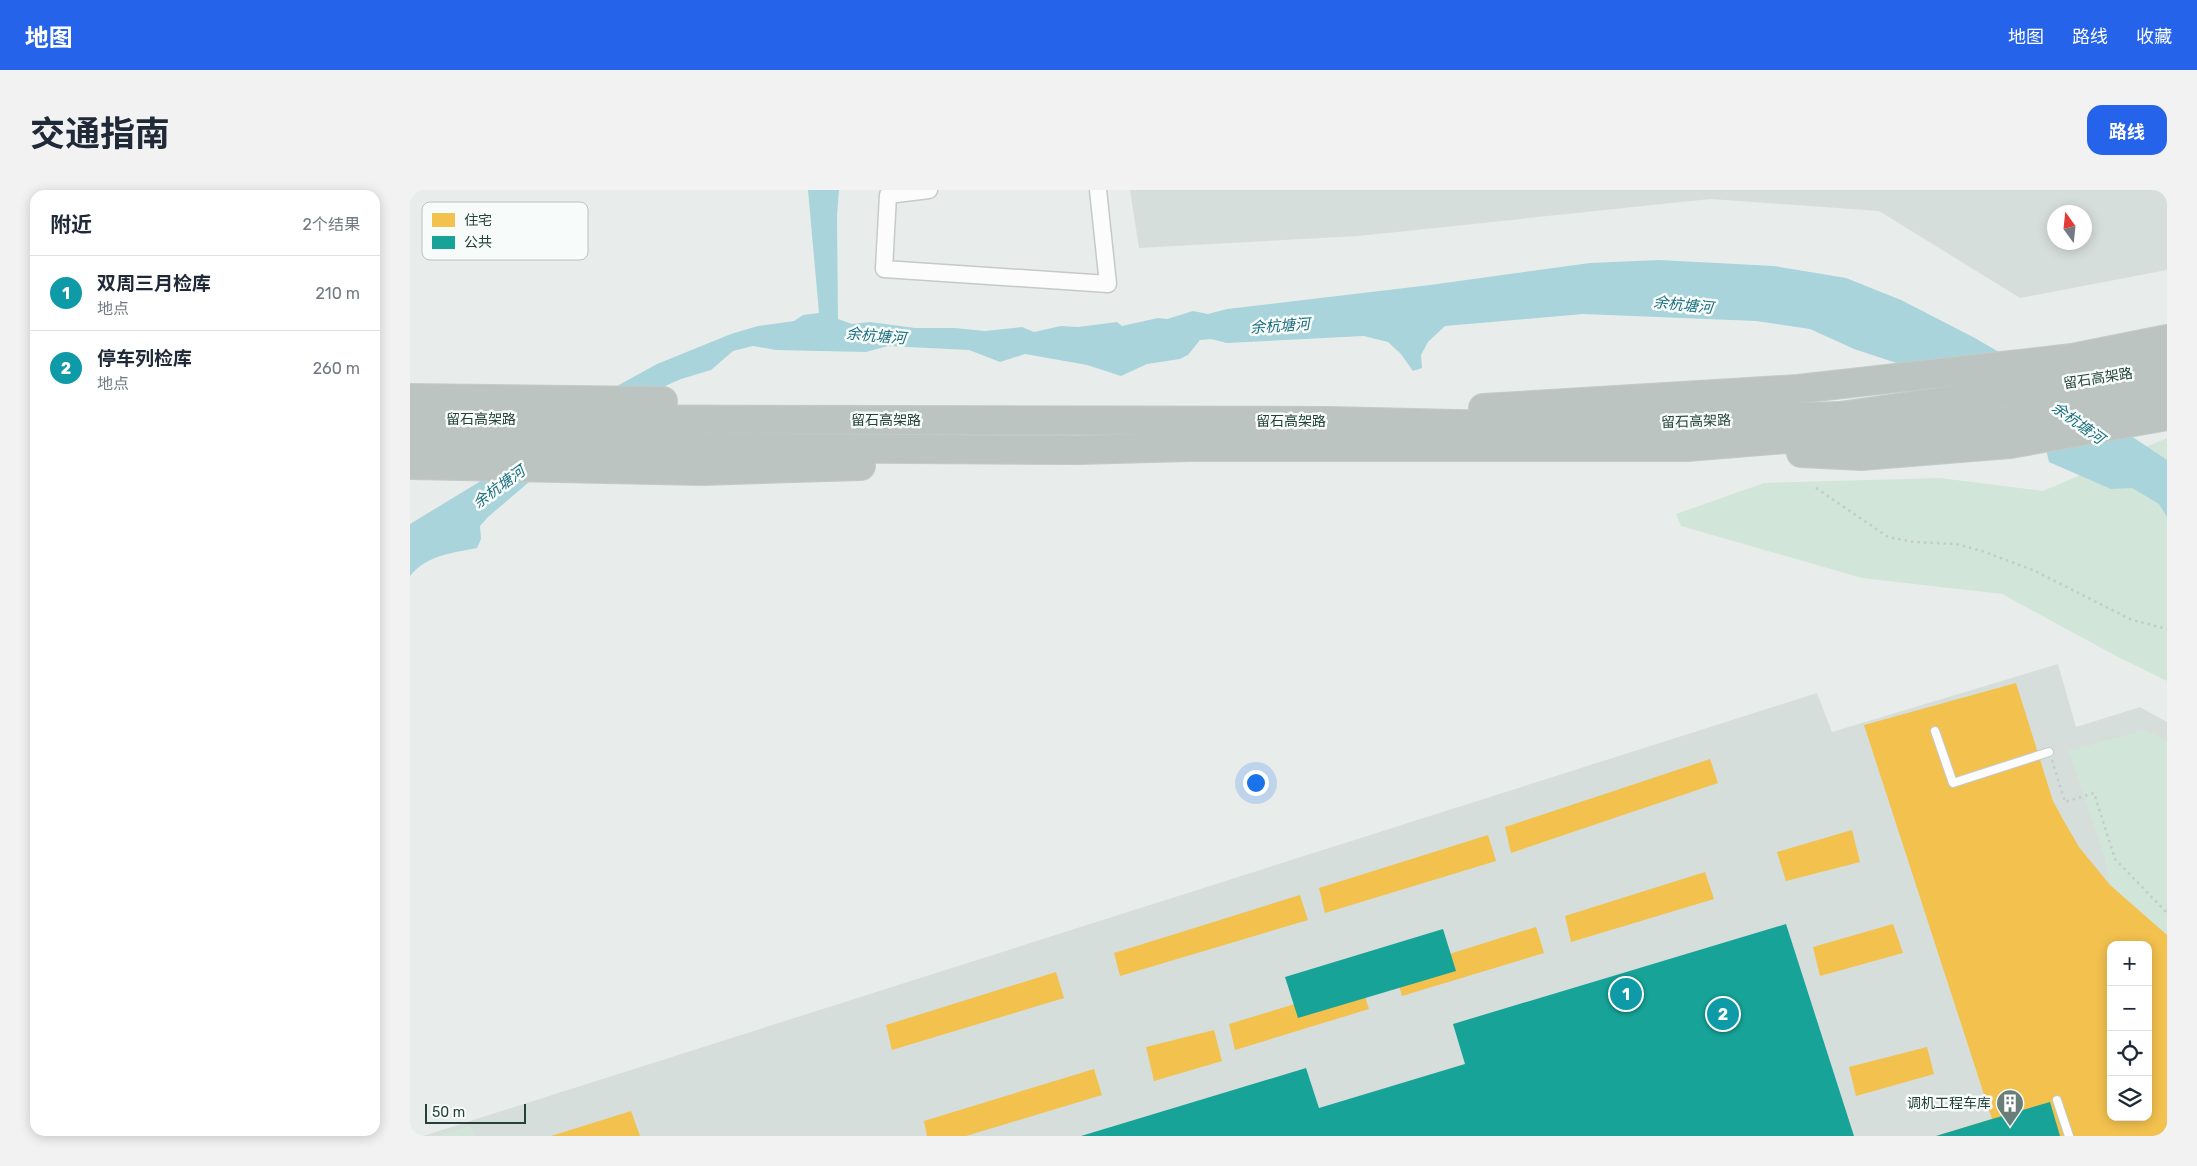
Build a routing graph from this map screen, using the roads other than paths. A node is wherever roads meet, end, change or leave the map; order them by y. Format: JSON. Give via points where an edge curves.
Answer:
{"nodes":[{"id":1,"x":929,"y":190,"type":"edge"},
{"id":2,"x":1098,"y":190,"type":"edge"},
{"id":3,"x":2167,"y":339,"type":"edge"},
{"id":4,"x":2167,"y":365,"type":"edge"},
{"id":5,"x":2167,"y":392,"type":"edge"},
{"id":6,"x":410,"y":398,"type":"edge"},
{"id":7,"x":2167,"y":416,"type":"edge"},
{"id":8,"x":410,"y":419,"type":"edge"},
{"id":9,"x":1086,"y":421,"type":"junction"},
{"id":10,"x":1330,"y":421,"type":"junction"},
{"id":11,"x":410,"y":446,"type":"edge"},
{"id":12,"x":1687,"y":447,"type":"junction"},
{"id":13,"x":1078,"y":450,"type":"junction"},
{"id":14,"x":410,"y":465,"type":"edge"},
{"id":15,"x":1935,"y":731,"type":"dead end"},
{"id":16,"x":2049,"y":752,"type":"road end"},
{"id":17,"x":2057,"y":1100,"type":"dead end"},
{"id":18,"x":2069,"y":1136,"type":"edge"}],
"edges":[{"from":1,"to":2,"type":"street","via":[[888,195],[884,269],[1108,284]]},
{"from":3,"to":10,"type":"highway","via":[[2072,358],[1798,389],[1497,406]]},
{"from":4,"to":10,"type":"highway","name":"留石高架路","via":[[1840,416],[1499,425]]},
{"from":5,"to":12,"type":"highway","name":"留石高架路","via":[[1999,422]]},
{"from":6,"to":9,"type":"highway","via":[[882,403]]},
{"from":7,"to":12,"type":"highway","via":[[2010,444],[1862,456]]},
{"from":8,"to":9,"type":"highway","name":"留石高架路"},
{"from":9,"to":10,"type":"highway","name":"留石高架路"},
{"from":11,"to":13,"type":"highway","name":"留石高架路"},
{"from":12,"to":13,"type":"highway","name":"留石高架路","via":[[1190,446]]},
{"from":13,"to":14,"type":"highway","via":[[881,466],[702,471]]},
{"from":15,"to":16,"type":"lane","via":[[1953,783]]},
{"from":17,"to":18,"type":"lane"}]}
